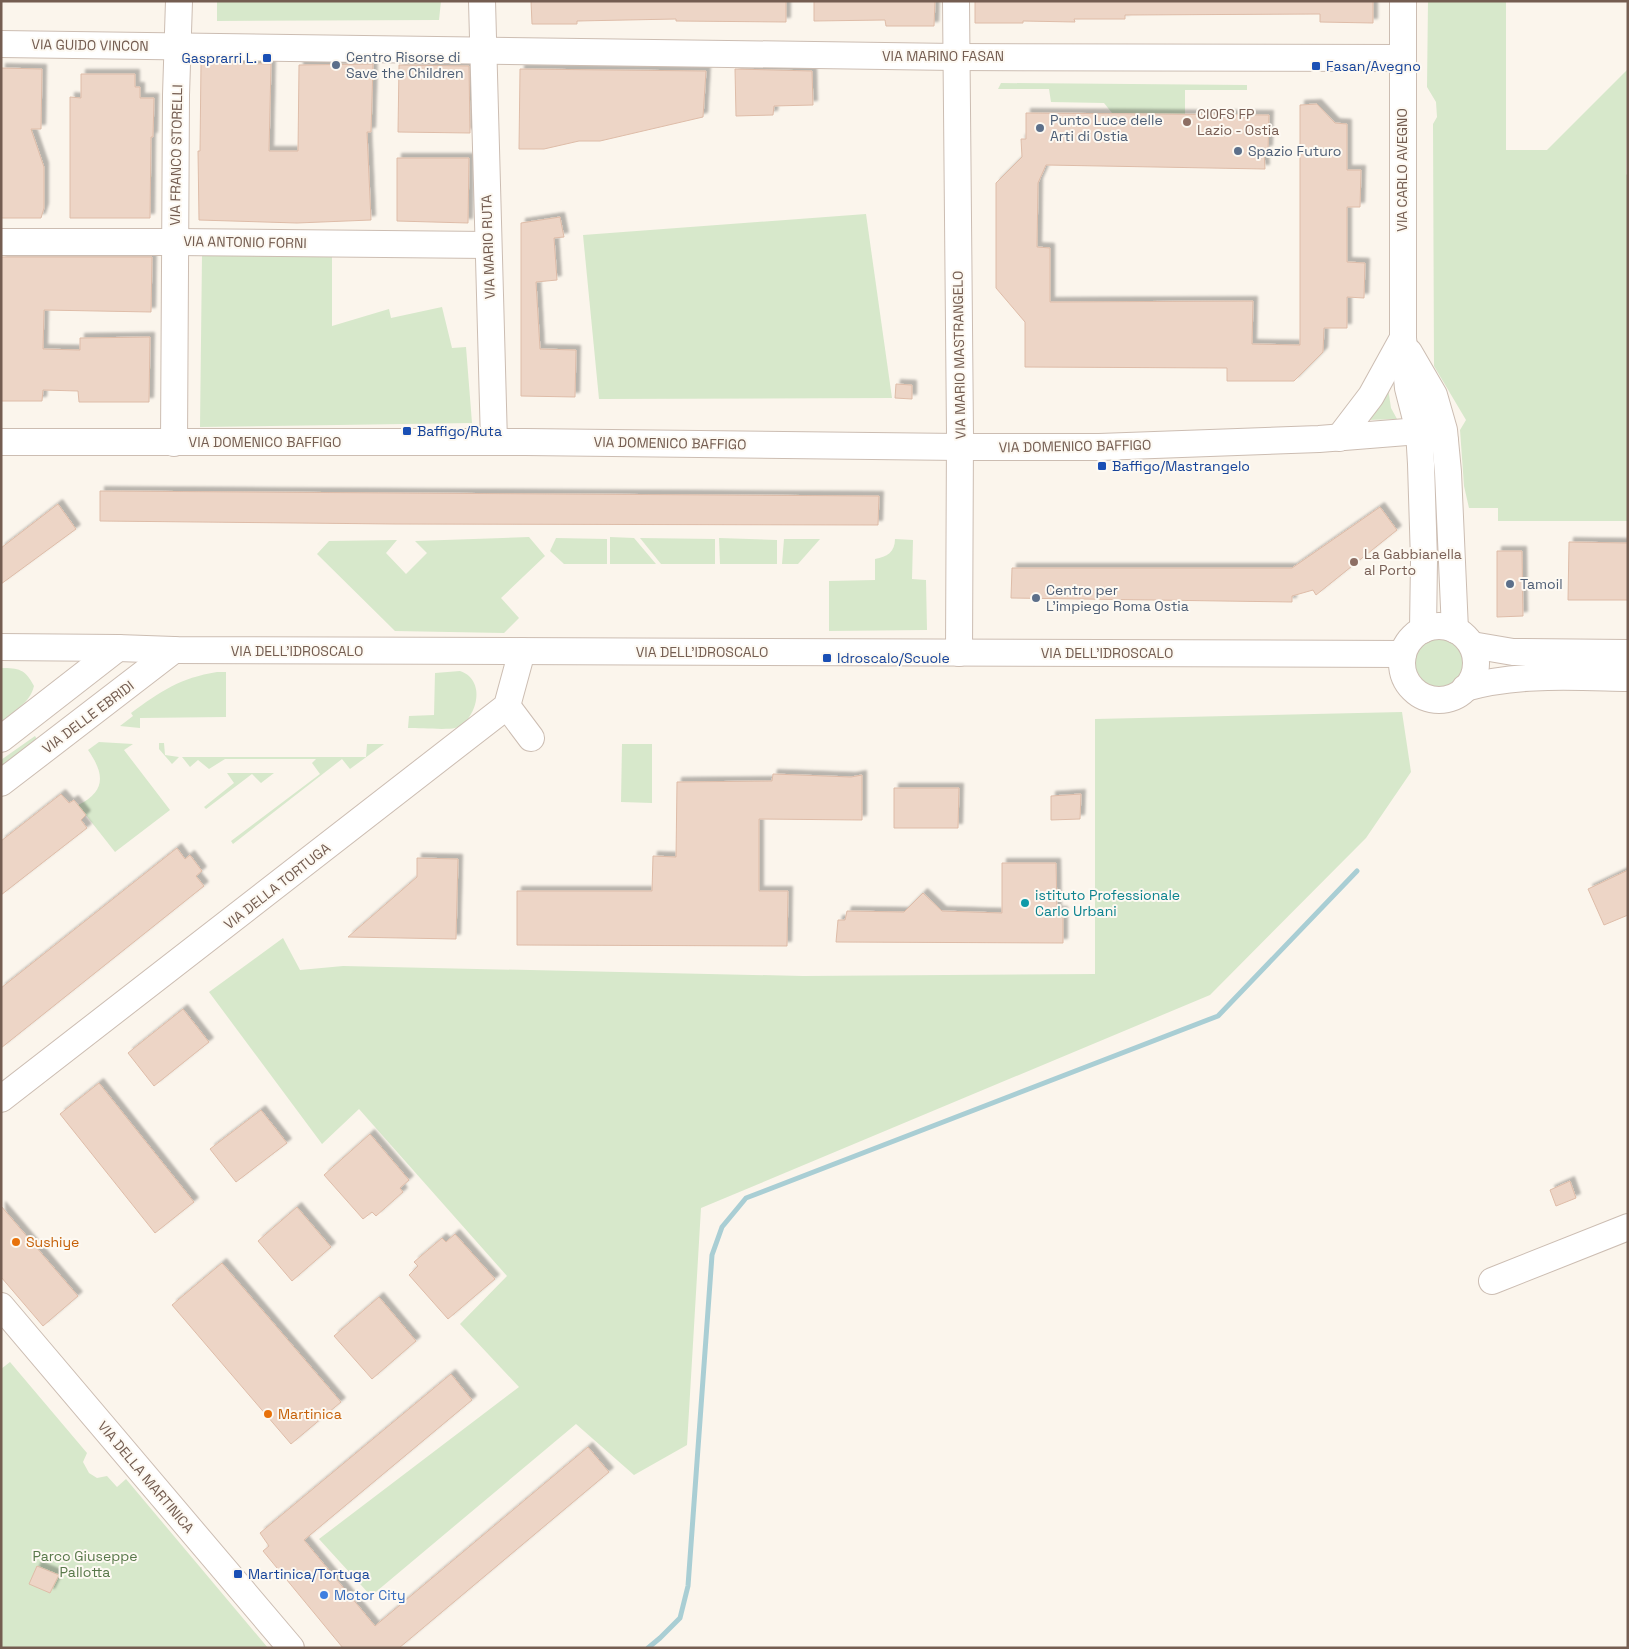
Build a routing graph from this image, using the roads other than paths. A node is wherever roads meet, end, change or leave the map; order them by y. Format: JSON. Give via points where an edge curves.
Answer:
{"nodes":[{"id":1,"x":179,"y":1,"type":"edge"},
{"id":2,"x":482,"y":1,"type":"edge"},
{"id":3,"x":956,"y":1,"type":"edge"},
{"id":4,"x":1403,"y":1,"type":"edge"},
{"id":5,"x":1,"y":44,"type":"edge"},
{"id":6,"x":179,"y":47,"type":"junction"},
{"id":7,"x":483,"y":51,"type":"junction"},
{"id":8,"x":956,"y":57,"type":"junction"},
{"id":9,"x":1402,"y":58,"type":"junction"},
{"id":10,"x":1,"y":242,"type":"edge"},
{"id":11,"x":175,"y":242,"type":"junction"},
{"id":12,"x":488,"y":245,"type":"junction"},
{"id":13,"x":1403,"y":338,"type":"junction"},
{"id":14,"x":1419,"y":432,"type":"junction"},
{"id":15,"x":1338,"y":438,"type":"junction"},
{"id":16,"x":1446,"y":441,"type":"junction"},
{"id":17,"x":1,"y":442,"type":"edge"},
{"id":18,"x":494,"y":442,"type":"junction"},
{"id":19,"x":174,"y":443,"type":"junction"},
{"id":20,"x":960,"y":447,"type":"junction"},
{"id":21,"x":1423,"y":630,"type":"junction"},
{"id":22,"x":1463,"y":638,"type":"junction"},
{"id":23,"x":1,"y":647,"type":"edge"},
{"id":24,"x":118,"y":648,"type":"junction"},
{"id":25,"x":174,"y":650,"type":"junction"},
{"id":26,"x":522,"y":651,"type":"junction"},
{"id":27,"x":959,"y":653,"type":"junction"},
{"id":28,"x":1628,"y":653,"type":"edge"},
{"id":29,"x":1403,"y":654,"type":"junction"},
{"id":30,"x":1628,"y":678,"type":"edge"},
{"id":31,"x":1466,"y":688,"type":"junction"},
{"id":32,"x":507,"y":706,"type":"junction"},
{"id":33,"x":40,"y":708,"type":"junction"},
{"id":34,"x":63,"y":736,"type":"junction"},
{"id":35,"x":530,"y":738,"type":"dead end"},
{"id":36,"x":1,"y":739,"type":"edge"},
{"id":37,"x":1,"y":783,"type":"edge"},
{"id":38,"x":1,"y":1099,"type":"edge"},
{"id":39,"x":1628,"y":1227,"type":"edge"},
{"id":40,"x":1492,"y":1281,"type":"dead end"},
{"id":41,"x":1,"y":1306,"type":"edge"},
{"id":42,"x":291,"y":1648,"type":"edge"}],
"edges":[{"from":1,"to":6,"type":"street","name":"VIA FRANCO STORELLI"},
{"from":2,"to":7,"type":"street","name":"VIA MARIO RUTA"},
{"from":3,"to":8,"type":"street","name":"VIA MARIO MASTRANGELO"},
{"from":4,"to":9,"type":"street","name":"VIA CARLO AVEGNO"},
{"from":5,"to":6,"type":"street","name":"VIA GUIDO VINCON"},
{"from":6,"to":7,"type":"street","name":"VIA GUIDO VINCON"},
{"from":6,"to":11,"type":"street","name":"VIA FRANCO STORELLI"},
{"from":7,"to":8,"type":"street","name":"VIA MARINO FASAN"},
{"from":7,"to":12,"type":"street","name":"VIA MARIO RUTA"},
{"from":8,"to":9,"type":"street","name":"VIA MARINO FASAN"},
{"from":8,"to":20,"type":"street","name":"VIA MARIO MASTRANGELO"},
{"from":9,"to":13,"type":"street","name":"VIA CARLO AVEGNO"},
{"from":10,"to":11,"type":"street","name":"VIA ANTONIO FORNI"},
{"from":11,"to":12,"type":"street","name":"VIA ANTONIO FORNI"},
{"from":11,"to":19,"type":"street","name":"VIA FRANCO STORELLI"},
{"from":12,"to":18,"type":"street","name":"VIA MARIO RUTA"},
{"from":13,"to":14,"type":"street","name":"VIA CARLO AVEGNO","via":[[1408,388]]},
{"from":13,"to":15,"type":"street","via":[[1371,396]]},
{"from":13,"to":16,"type":"street","name":"VIA CARLO AVEGNO","via":[[1436,400]]},
{"from":14,"to":15,"type":"street","name":"VIA DOMENICO BAFFIGO"},
{"from":14,"to":16,"type":"street"},
{"from":14,"to":21,"type":"street","name":"VIA CARLO AVEGNO","via":[[1424,513]]},
{"from":15,"to":20,"type":"street","name":"VIA DOMENICO BAFFIGO","via":[[1100,447]]},
{"from":16,"to":22,"type":"street","name":"VIA CARLO AVEGNO"},
{"from":17,"to":19,"type":"street","name":"VIA DOMENICO BAFFIGO"},
{"from":18,"to":19,"type":"street","name":"VIA DOMENICO BAFFIGO"},
{"from":18,"to":20,"type":"street","name":"VIA DOMENICO BAFFIGO"},
{"from":20,"to":27,"type":"street","name":"VIA MARIO MASTRANGELO"},
{"from":21,"to":22,"type":"street","via":[[1441,626]]},
{"from":21,"to":29,"type":"street","via":[[1410,640]]},
{"from":22,"to":28,"type":"street","via":[[1513,652]]},
{"from":22,"to":31,"type":"street","via":[[1475,655],[1476,666]]},
{"from":23,"to":24,"type":"street","name":"VIA DELL'IDROSCALO"},
{"from":24,"to":25,"type":"street","name":"VIA DELL'IDROSCALO"},
{"from":24,"to":33,"type":"street"},
{"from":25,"to":26,"type":"street","name":"VIA DELL'IDROSCALO"},
{"from":25,"to":34,"type":"street","name":"VIA DELLE EBRIDI"},
{"from":26,"to":27,"type":"street","name":"VIA DELL'IDROSCALO"},
{"from":26,"to":32,"type":"street"},
{"from":27,"to":29,"type":"street","name":"VIA DELL'IDROSCALO"},
{"from":29,"to":31,"type":"street","via":[[1405,678],[1418,694],[1441,700]]},
{"from":30,"to":31,"type":"street","via":[[1512,678]]},
{"from":32,"to":35,"type":"street"},
{"from":32,"to":38,"type":"street","name":"VIA DELLA TORTUGA"},
{"from":33,"to":34,"type":"street"},
{"from":33,"to":36,"type":"street"},
{"from":34,"to":37,"type":"street","name":"VIA DELLE EBRIDI"},
{"from":39,"to":40,"type":"street"},
{"from":41,"to":42,"type":"street","name":"VIA DELLA MARTINICA"}]}
